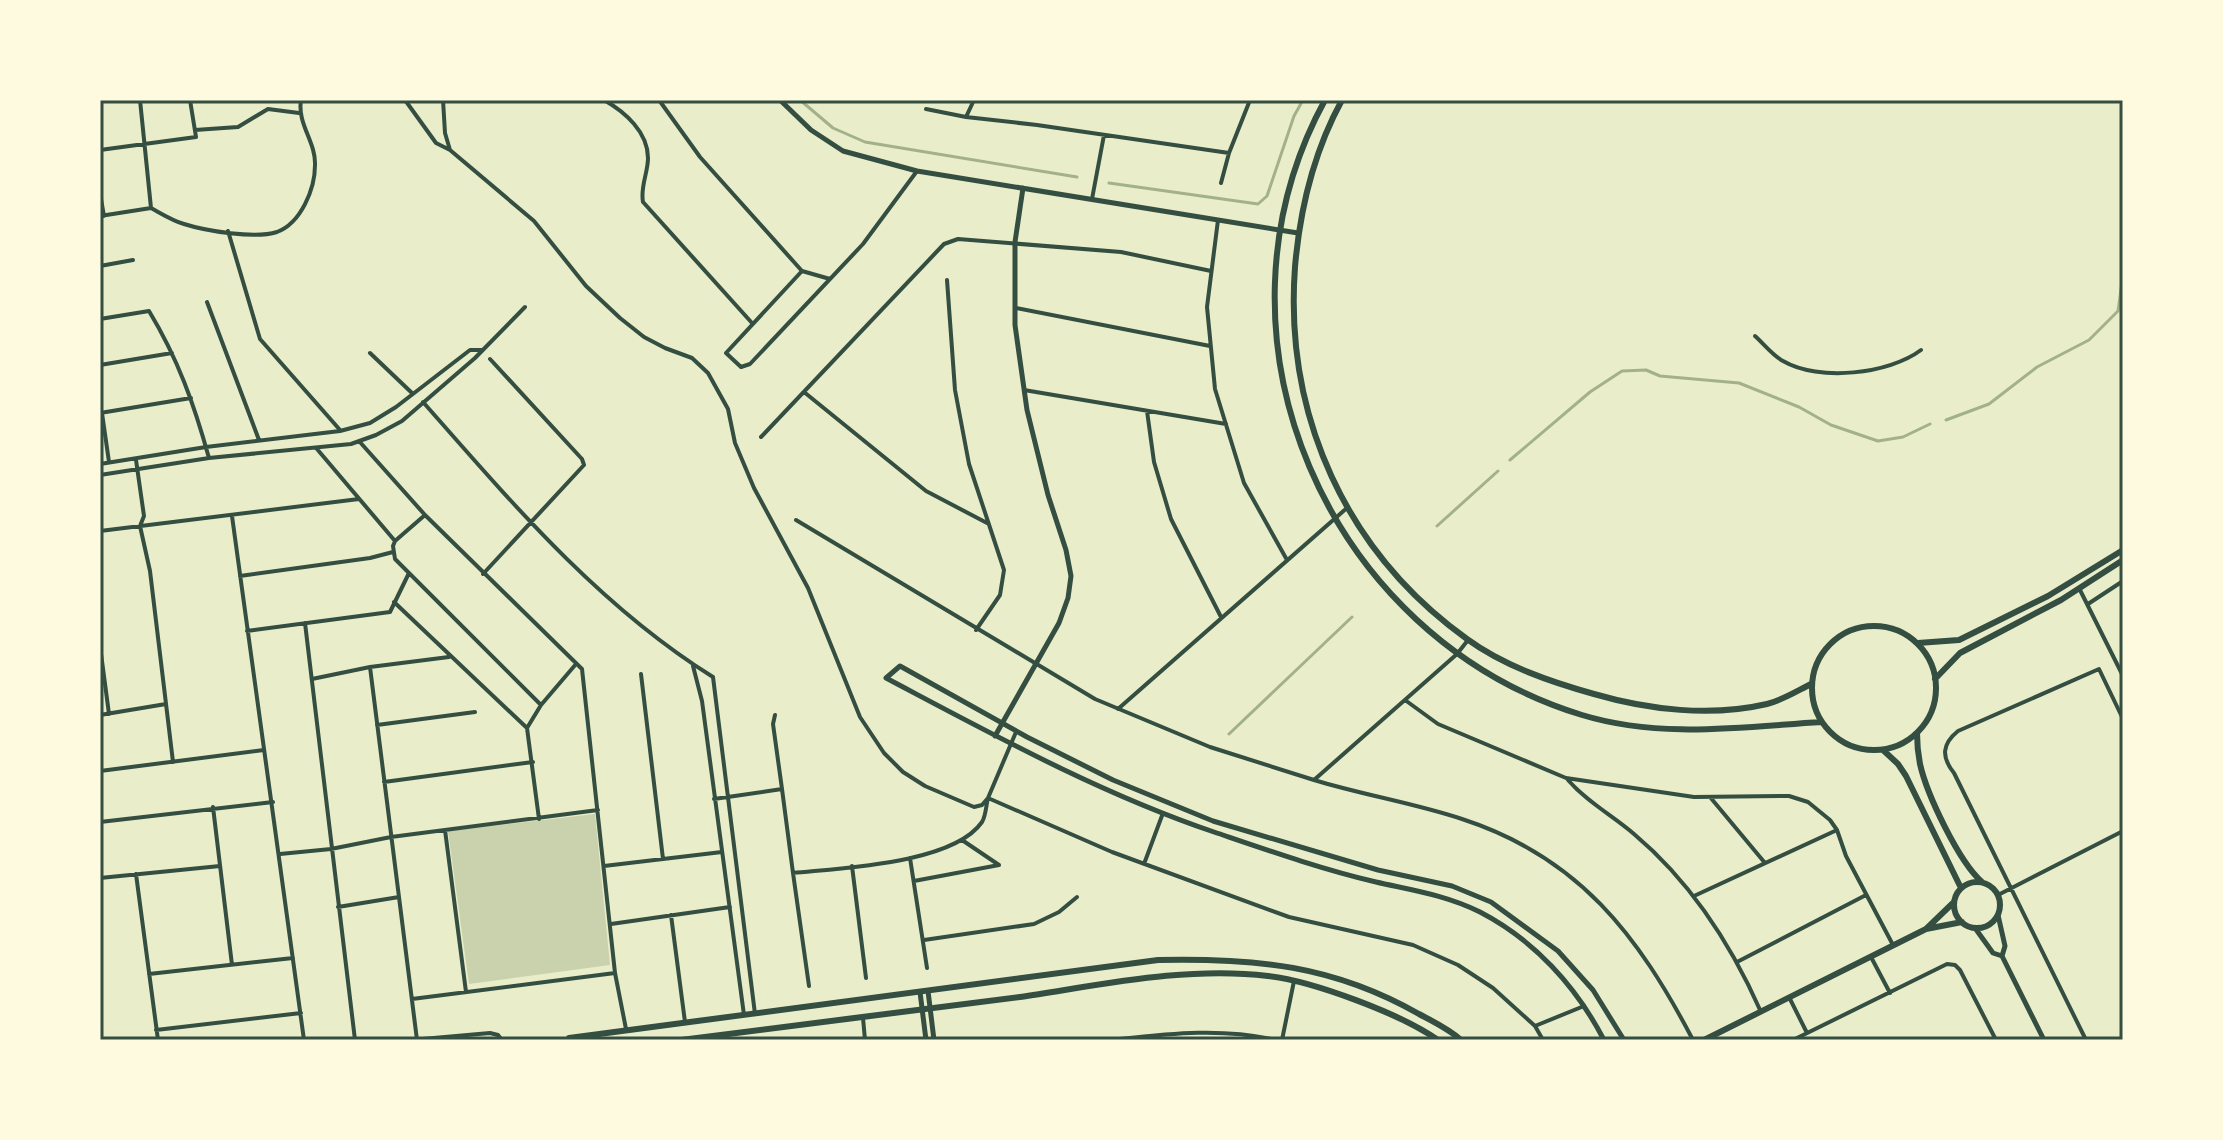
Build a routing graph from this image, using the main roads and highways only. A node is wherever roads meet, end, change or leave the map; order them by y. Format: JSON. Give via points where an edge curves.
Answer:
{"nodes":[{"id":1,"x":1325,"y":100,"type":"edge"},
{"id":2,"x":1340,"y":101,"type":"edge"},
{"id":3,"x":2123,"y":550,"type":"edge"},
{"id":4,"x":2123,"y":560,"type":"edge"},
{"id":5,"x":1918,"y":643,"type":"junction"},
{"id":6,"x":1935,"y":679,"type":"junction"},
{"id":7,"x":1811,"y":684,"type":"junction"},
{"id":8,"x":1821,"y":722,"type":"junction"},
{"id":9,"x":1917,"y":733,"type":"junction"},
{"id":10,"x":1883,"y":750,"type":"junction"},
{"id":11,"x":1982,"y":882,"type":"junction"},
{"id":12,"x":1961,"y":888,"type":"junction"},
{"id":13,"x":1954,"y":902,"type":"junction"},
{"id":14,"x":1962,"y":922,"type":"junction"},
{"id":15,"x":1926,"y":929,"type":"junction"},
{"id":16,"x":570,"y":1039,"type":"edge"},
{"id":17,"x":558,"y":1040,"type":"edge"},
{"id":18,"x":681,"y":1040,"type":"edge"},
{"id":19,"x":1438,"y":1040,"type":"edge"},
{"id":20,"x":1461,"y":1040,"type":"edge"},
{"id":21,"x":1704,"y":1040,"type":"edge"}],
"edges":[{"from":1,"to":8,"type":"main road","via":[[1278,230],[1277,338],[1286,397],[1308,465],[1363,561],[1387,591],[1457,654],[1529,695],[1583,715],[1685,731]]},
{"from":2,"to":7,"type":"main road","via":[[1305,193],[1298,233],[1296,361],[1327,471],[1406,586],[1468,640],[1566,686],[1659,708],[1699,711],[1770,704]]},
{"from":3,"to":5,"type":"main road","via":[[2048,596],[1959,640]]},
{"from":4,"to":6,"type":"main road","via":[[1960,653]]},
{"from":5,"to":6,"type":"main road"},
{"from":5,"to":7,"type":"main road","via":[[1875,625],[1844,632],[1821,654]]},
{"from":6,"to":9,"type":"main road","via":[[1933,708]]},
{"from":7,"to":8,"type":"main road"},
{"from":8,"to":10,"type":"main road","via":[[1848,745]]},
{"from":9,"to":10,"type":"main road"},
{"from":9,"to":11,"type":"main road","via":[[1920,767],[1933,801],[1968,868]]},
{"from":10,"to":12,"type":"main road","via":[[1906,776]]},
{"from":11,"to":12,"type":"main road"},
{"from":11,"to":14,"type":"main road","via":[[1998,895],[1998,915],[1975,928]]},
{"from":12,"to":13,"type":"main road"},
{"from":13,"to":14,"type":"main road"},
{"from":13,"to":15,"type":"main road"},
{"from":14,"to":15,"type":"main road"},
{"from":15,"to":21,"type":"main road"},
{"from":16,"to":17,"type":"main road"},
{"from":16,"to":20,"type":"main road","via":[[1158,960],[1242,960],[1348,980],[1399,1002]]},
{"from":18,"to":19,"type":"main road","via":[[1207,973],[1294,981],[1383,1012]]}]}
